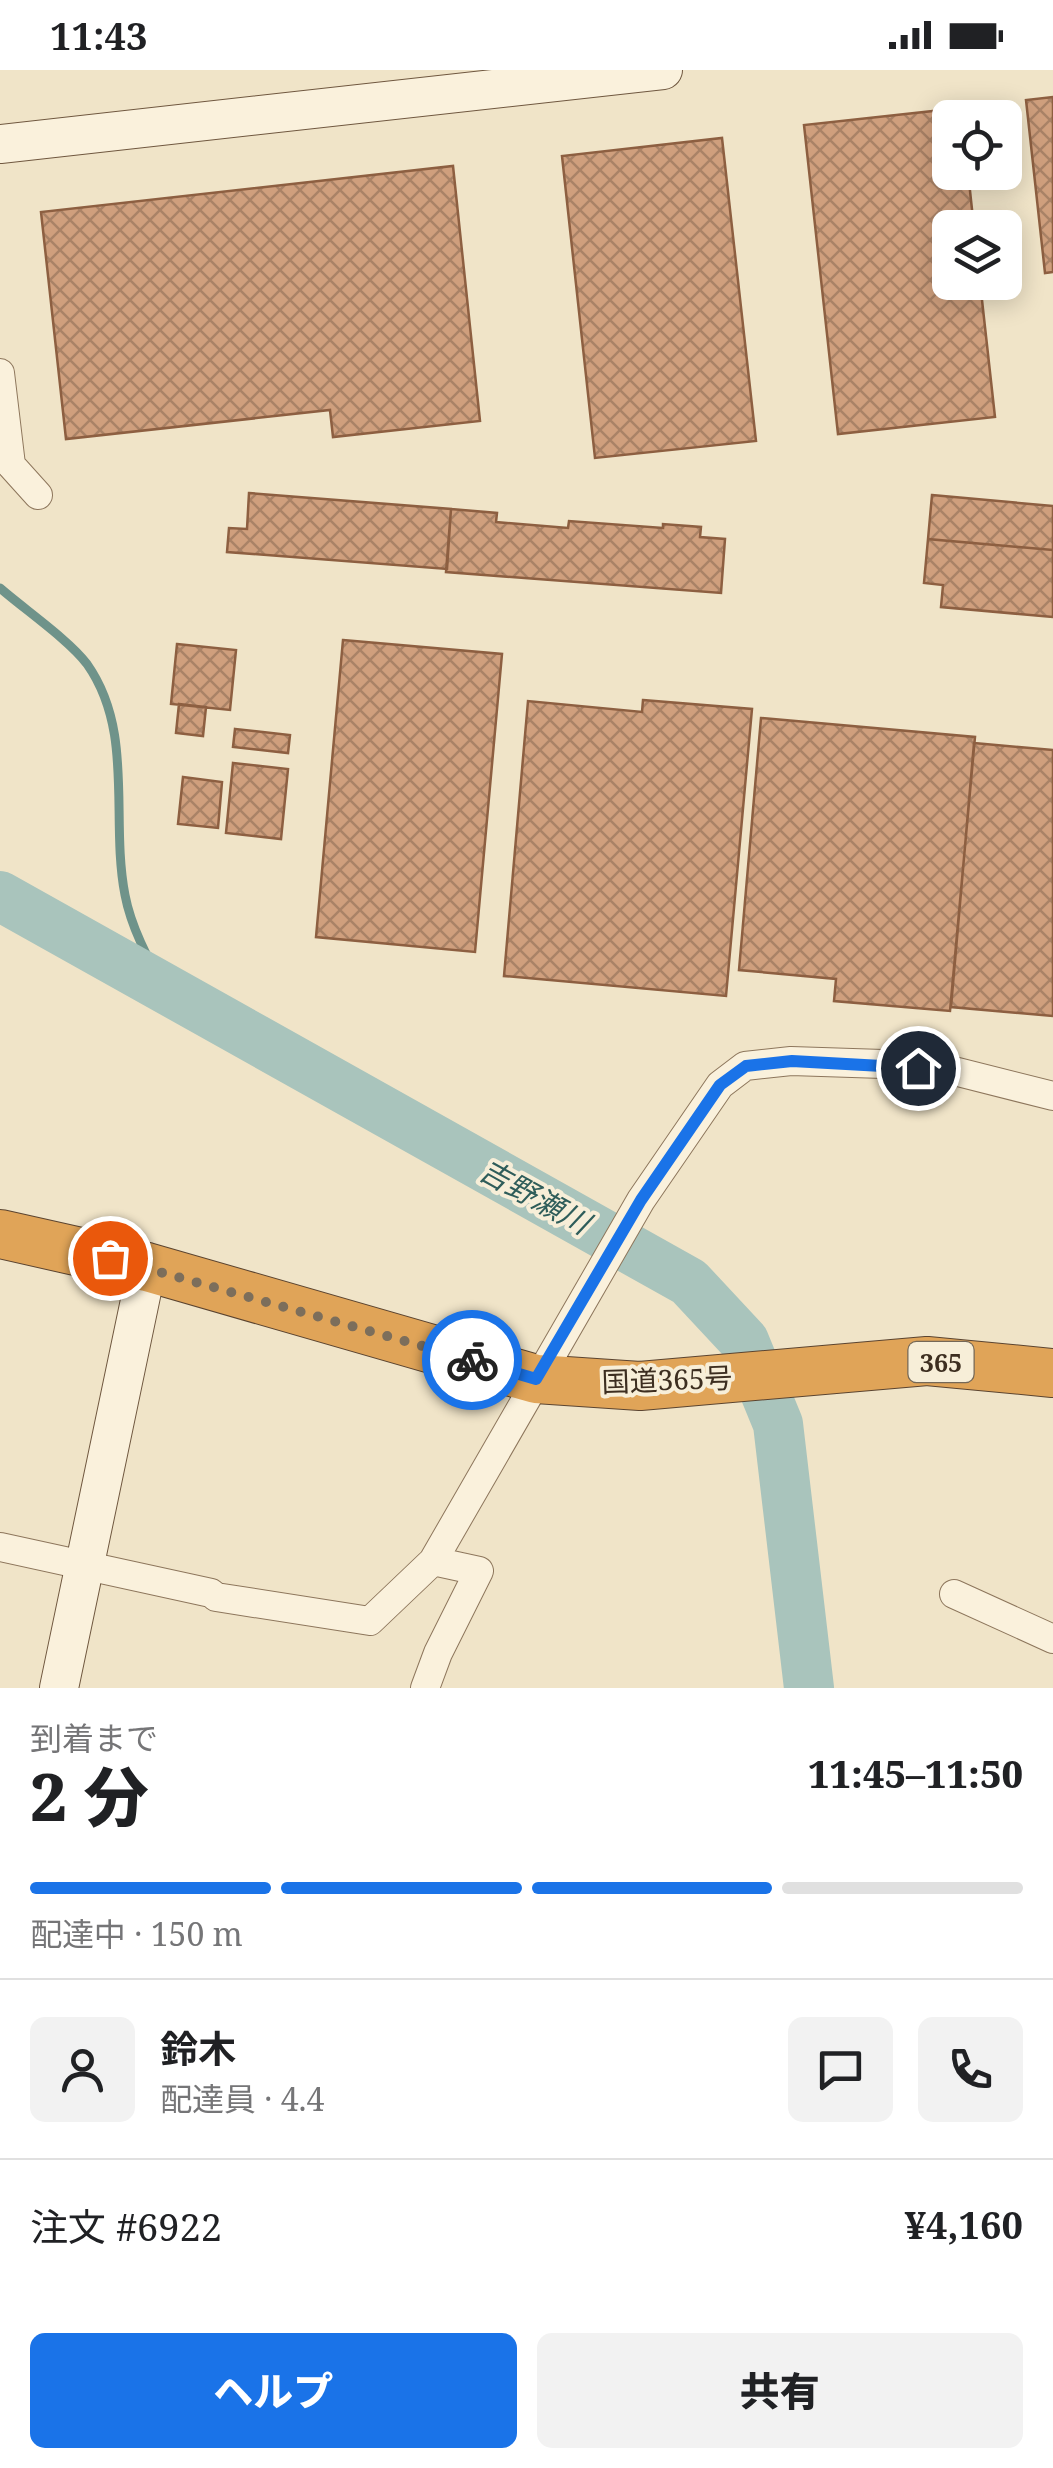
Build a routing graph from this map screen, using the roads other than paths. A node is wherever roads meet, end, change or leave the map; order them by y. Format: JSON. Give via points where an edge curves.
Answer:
{"nodes":[{"id":1,"x":662,"y":70,"type":"edge"},
{"id":2,"x":0,"y":144,"type":"edge"},
{"id":3,"x":0,"y":373,"type":"edge"},
{"id":4,"x":38,"y":495,"type":"dead end"},
{"id":5,"x":1053,"y":1096,"type":"edge"},
{"id":6,"x":0,"y":1234,"type":"edge"},
{"id":7,"x":147,"y":1266,"type":"junction"},
{"id":8,"x":1053,"y":1373,"type":"edge"},
{"id":9,"x":536,"y":1379,"type":"junction"},
{"id":10,"x":0,"y":1547,"type":"edge"},
{"id":11,"x":433,"y":1562,"type":"junction"},
{"id":12,"x":84,"y":1566,"type":"junction"},
{"id":13,"x":954,"y":1594,"type":"dead end"},
{"id":14,"x":1053,"y":1639,"type":"edge"},
{"id":15,"x":59,"y":1688,"type":"edge"},
{"id":16,"x":424,"y":1688,"type":"edge"}],
"edges":[{"from":1,"to":2,"type":"street"},
{"from":3,"to":4,"type":"street","via":[[11,465]]},
{"from":5,"to":9,"type":"street","via":[[954,1071],[883,1064],[746,1066],[720,1085],[641,1200]]},
{"from":6,"to":7,"type":"highway","name":"国道365号","number":"365"},
{"from":7,"to":9,"type":"highway","name":"国道365号","number":"365"},
{"from":7,"to":12,"type":"street"},
{"from":8,"to":9,"type":"highway","name":"国道365号","number":"365","via":[[927,1361],[640,1386]]},
{"from":9,"to":11,"type":"street"},
{"from":10,"to":12,"type":"street"},
{"from":11,"to":12,"type":"street","via":[[370,1621],[216,1597]]},
{"from":11,"to":16,"type":"street","via":[[479,1571]]},
{"from":12,"to":15,"type":"street"},
{"from":13,"to":14,"type":"street"}]}
